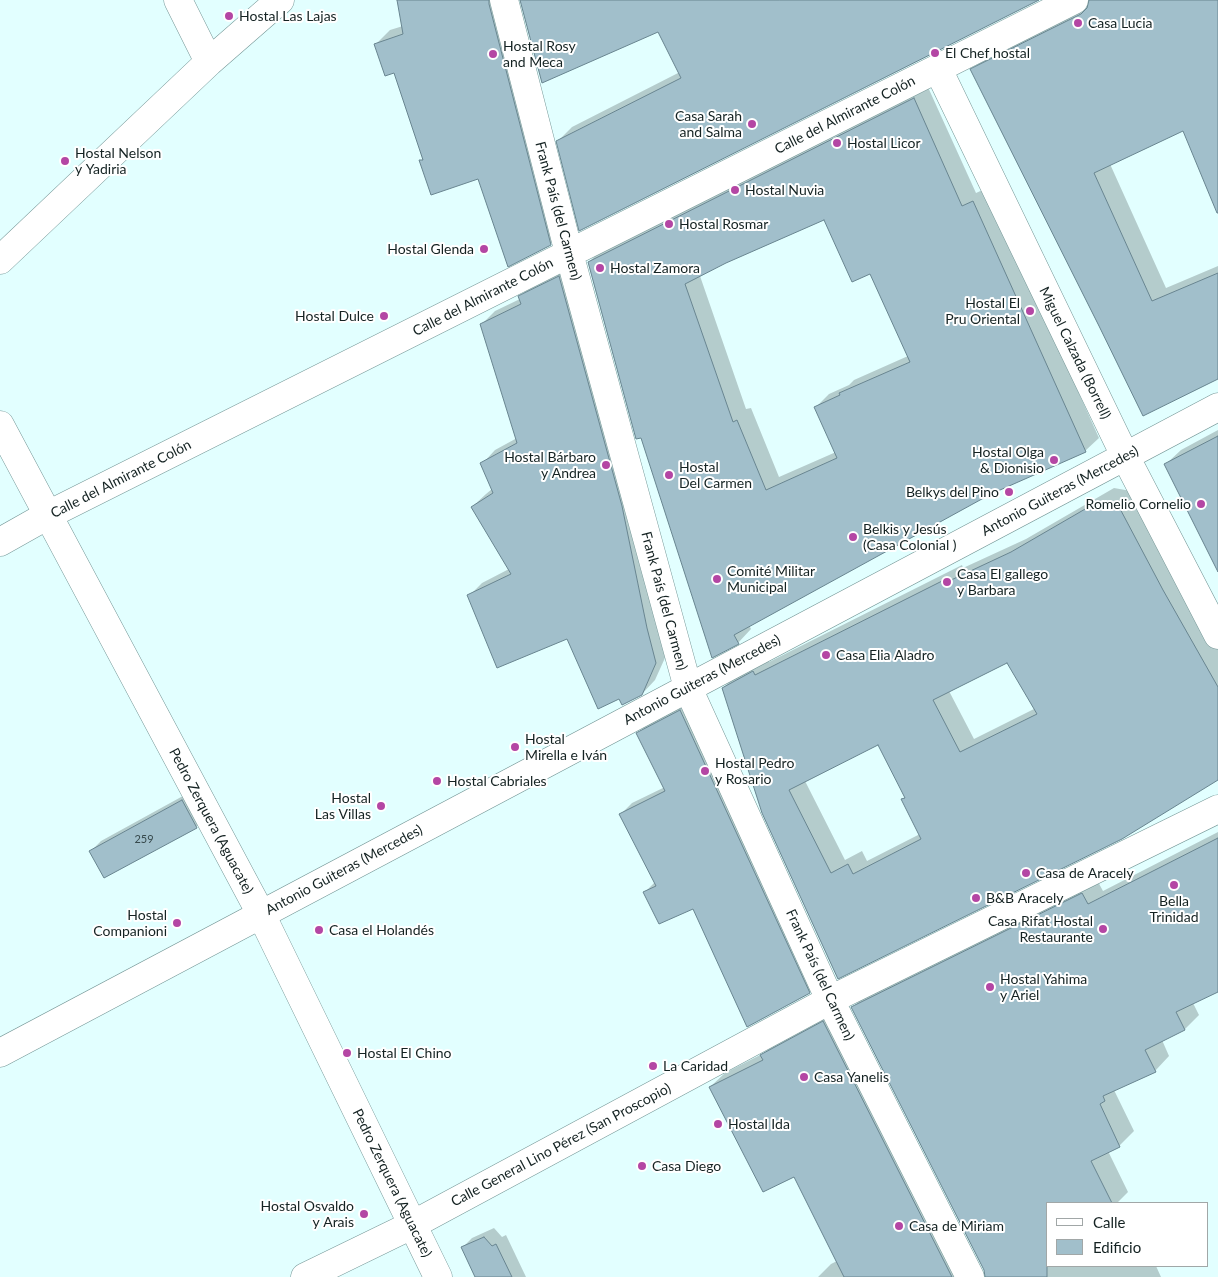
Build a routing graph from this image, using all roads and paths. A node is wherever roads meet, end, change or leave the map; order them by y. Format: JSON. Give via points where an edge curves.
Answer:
{"nodes":[{"id":1,"x":178,"y":0,"type":"edge"},
{"id":2,"x":280,"y":0,"type":"edge"},
{"id":3,"x":504,"y":0,"type":"edge"},
{"id":4,"x":1074,"y":0,"type":"edge"},
{"id":5,"x":209,"y":62,"type":"junction"},
{"id":6,"x":938,"y":68,"type":"junction"},
{"id":7,"x":569,"y":253,"type":"junction"},
{"id":8,"x":0,"y":260,"type":"edge"},
{"id":9,"x":1218,"y":407,"type":"edge"},
{"id":10,"x":0,"y":425,"type":"edge"},
{"id":11,"x":1125,"y":456,"type":"junction"},
{"id":12,"x":48,"y":515,"type":"junction"},
{"id":13,"x":0,"y":542,"type":"edge"},
{"id":14,"x":1218,"y":635,"type":"edge"},
{"id":15,"x":688,"y":688,"type":"junction"},
{"id":16,"x":1218,"y":809,"type":"edge"},
{"id":17,"x":261,"y":914,"type":"junction"},
{"id":18,"x":830,"y":1000,"type":"junction"},
{"id":19,"x":0,"y":1053,"type":"edge"},
{"id":20,"x":412,"y":1225,"type":"junction"},
{"id":21,"x":305,"y":1277,"type":"edge"},
{"id":22,"x":438,"y":1277,"type":"edge"},
{"id":23,"x":970,"y":1277,"type":"edge"}],
"edges":[{"from":1,"to":5,"type":"street"},
{"from":2,"to":5,"type":"street"},
{"from":3,"to":7,"type":"street","name":"Frank País (del Carmen)"},
{"from":4,"to":6,"type":"street","name":"Calle del Almirante Colón"},
{"from":5,"to":8,"type":"street"},
{"from":6,"to":7,"type":"street","name":"Calle del Almirante Colón"},
{"from":6,"to":11,"type":"street","name":"Miguel Calzada (Borrell)"},
{"from":7,"to":12,"type":"street","name":"Calle del Almirante Colón"},
{"from":7,"to":15,"type":"street","name":"Frank País (del Carmen)"},
{"from":9,"to":11,"type":"street","name":"Antonio Guiteras (Mercedes)"},
{"from":10,"to":12,"type":"street","name":"Pedro Zerquera (Aguacate)"},
{"from":11,"to":14,"type":"street","name":"Miguel Calzada (Borrell)"},
{"from":11,"to":15,"type":"street","name":"Antonio Guiteras (Mercedes)"},
{"from":12,"to":13,"type":"street","name":"Calle del Almirante Colón"},
{"from":12,"to":17,"type":"street","name":"Pedro Zerquera (Aguacate)"},
{"from":15,"to":17,"type":"street","name":"Antonio Guiteras (Mercedes)"},
{"from":15,"to":18,"type":"street","name":"Frank País (del Carmen)"},
{"from":16,"to":18,"type":"street","name":"Calle General Lino Pérez (San Proscopio)"},
{"from":17,"to":19,"type":"street","name":"Antonio Guiteras (Mercedes)"},
{"from":17,"to":20,"type":"street","name":"Pedro Zerquera (Aguacate)"},
{"from":18,"to":20,"type":"street","name":"Calle General Lino Pérez (San Proscopio)"},
{"from":18,"to":23,"type":"street","name":"Frank País (del Carmen)"},
{"from":20,"to":21,"type":"street","name":"Calle General Lino Pérez (San Proscopio)"},
{"from":20,"to":22,"type":"street","name":"Pedro Zerquera (Aguacate)"}]}
